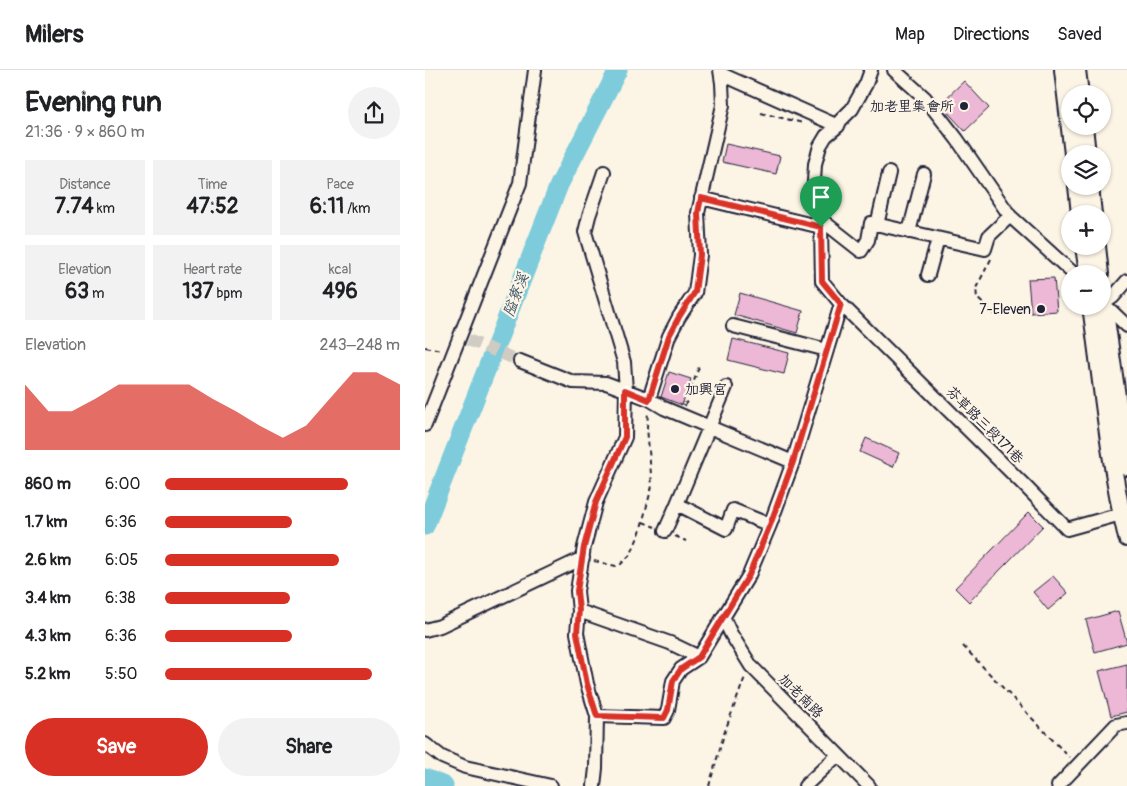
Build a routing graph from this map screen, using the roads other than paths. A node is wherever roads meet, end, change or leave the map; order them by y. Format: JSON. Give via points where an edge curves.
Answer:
{"nodes":[{"id":1,"x":535,"y":70,"type":"edge"},
{"id":2,"x":871,"y":70,"type":"edge"},
{"id":3,"x":894,"y":70,"type":"edge"},
{"id":4,"x":1063,"y":70,"type":"edge"},
{"id":5,"x":1077,"y":70,"type":"edge"},
{"id":6,"x":720,"y":72,"type":"edge"},
{"id":7,"x":1079,"y":85,"type":"edge"},
{"id":8,"x":838,"y":126,"type":"junction"},
{"id":9,"x":1072,"y":145,"type":"edge"},
{"id":10,"x":604,"y":172,"type":"dead end"},
{"id":11,"x":889,"y":173,"type":"dead end"},
{"id":12,"x":924,"y":174,"type":"dead end"},
{"id":13,"x":701,"y":198,"type":"junction"},
{"id":14,"x":1010,"y":216,"type":"junction"},
{"id":15,"x":820,"y":223,"type":"junction"},
{"id":16,"x":877,"y":225,"type":"junction"},
{"id":17,"x":909,"y":232,"type":"junction"},
{"id":18,"x":938,"y":239,"type":"junction"},
{"id":19,"x":1064,"y":265,"type":"edge"},
{"id":20,"x":928,"y":276,"type":"dead end"},
{"id":21,"x":1127,"y":281,"type":"edge"},
{"id":22,"x":1111,"y":298,"type":"edge"},
{"id":23,"x":841,"y":304,"type":"junction"},
{"id":24,"x":1111,"y":311,"type":"edge"},
{"id":25,"x":1092,"y":315,"type":"edge"},
{"id":26,"x":1105,"y":315,"type":"edge"},
{"id":27,"x":733,"y":326,"type":"dead end"},
{"id":28,"x":1127,"y":326,"type":"edge"},
{"id":29,"x":827,"y":350,"type":"junction"},
{"id":30,"x":520,"y":361,"type":"tunnel mouth"},
{"id":31,"x":726,"y":387,"type":"dead end"},
{"id":32,"x":625,"y":390,"type":"junction"},
{"id":33,"x":649,"y":400,"type":"junction"},
{"id":34,"x":425,"y":425,"type":"edge"},
{"id":35,"x":709,"y":426,"type":"junction"},
{"id":36,"x":793,"y":462,"type":"junction"},
{"id":37,"x":1127,"y":467,"type":"edge"},
{"id":38,"x":677,"y":504,"type":"junction"},
{"id":39,"x":1121,"y":514,"type":"junction"},
{"id":40,"x":770,"y":525,"type":"junction"},
{"id":41,"x":665,"y":531,"type":"dead end"},
{"id":42,"x":1127,"y":538,"type":"edge"},
{"id":43,"x":583,"y":558,"type":"junction"},
{"id":44,"x":579,"y":610,"type":"junction"},
{"id":45,"x":723,"y":617,"type":"junction"},
{"id":46,"x":425,"y":630,"type":"edge"},
{"id":47,"x":699,"y":657,"type":"junction"},
{"id":48,"x":597,"y":716,"type":"junction"},
{"id":49,"x":1127,"y":723,"type":"edge"},
{"id":50,"x":425,"y":744,"type":"edge"},
{"id":51,"x":838,"y":755,"type":"junction"},
{"id":52,"x":551,"y":786,"type":"edge"},
{"id":53,"x":594,"y":786,"type":"edge"},
{"id":54,"x":805,"y":786,"type":"edge"},
{"id":55,"x":869,"y":786,"type":"edge"},
{"id":56,"x":1058,"y":786,"type":"edge"}],
"edges":[{"from":1,"to":34,"type":"street","via":[[520,183],[463,339]]},
{"from":2,"to":8,"type":"street","via":[[852,109]]},
{"from":3,"to":14,"type":"street","via":[[925,98]]},
{"from":4,"to":9,"type":"main road"},
{"from":5,"to":7,"type":"main road"},
{"from":6,"to":8,"type":"street"},
{"from":6,"to":13,"type":"street","via":[[723,105]]},
{"from":8,"to":15,"type":"street","via":[[826,136],[815,164]]},
{"from":10,"to":32,"type":"street","via":[[585,232],[624,362]]},
{"from":11,"to":16,"type":"street"},
{"from":12,"to":17,"type":"street"},
{"from":13,"to":15,"type":"street"},
{"from":13,"to":33,"type":"street","via":[[698,213],[700,255],[695,292],[669,336]]},
{"from":14,"to":18,"type":"street","via":[[989,236],[985,249]]},
{"from":14,"to":19,"type":"street"},
{"from":15,"to":16,"type":"street","via":[[861,251],[868,240],[871,224]]},
{"from":15,"to":23,"type":"street","via":[[822,281]]},
{"from":16,"to":17,"type":"street"},
{"from":17,"to":18,"type":"street"},
{"from":18,"to":20,"type":"street"},
{"from":21,"to":22,"type":"street"},
{"from":23,"to":29,"type":"street"},
{"from":23,"to":39,"type":"street","name":"芬草路三段171巷","via":[[1067,529]]},
{"from":24,"to":28,"type":"street"},
{"from":25,"to":39,"type":"main road"},
{"from":26,"to":37,"type":"main road"},
{"from":27,"to":29,"type":"street"},
{"from":29,"to":36,"type":"street"},
{"from":30,"to":32,"type":"street","via":[[573,382],[606,383]]},
{"from":31,"to":35,"type":"street"},
{"from":32,"to":33,"type":"street"},
{"from":32,"to":43,"type":"street","via":[[625,437],[596,502]]},
{"from":33,"to":35,"type":"street"},
{"from":35,"to":36,"type":"street"},
{"from":35,"to":38,"type":"street"},
{"from":36,"to":40,"type":"street"},
{"from":38,"to":40,"type":"street","via":[[726,529],[733,510]]},
{"from":38,"to":41,"type":"street"},
{"from":39,"to":42,"type":"main road"},
{"from":40,"to":45,"type":"street","via":[[749,575]]},
{"from":43,"to":44,"type":"street","via":[[577,591]]},
{"from":43,"to":46,"type":"street"},
{"from":44,"to":47,"type":"street"},
{"from":44,"to":48,"type":"street","via":[[577,633]]},
{"from":45,"to":47,"type":"street"},
{"from":45,"to":51,"type":"street","name":"加老南路","via":[[751,666]]},
{"from":47,"to":48,"type":"street","via":[[681,669],[673,681],[664,718]]},
{"from":48,"to":53,"type":"street"},
{"from":49,"to":56,"type":"street","via":[[1117,725]]},
{"from":50,"to":52,"type":"street","via":[[442,757],[465,767]]},
{"from":51,"to":54,"type":"street"},
{"from":51,"to":55,"type":"street","name":"加老南路"}]}
